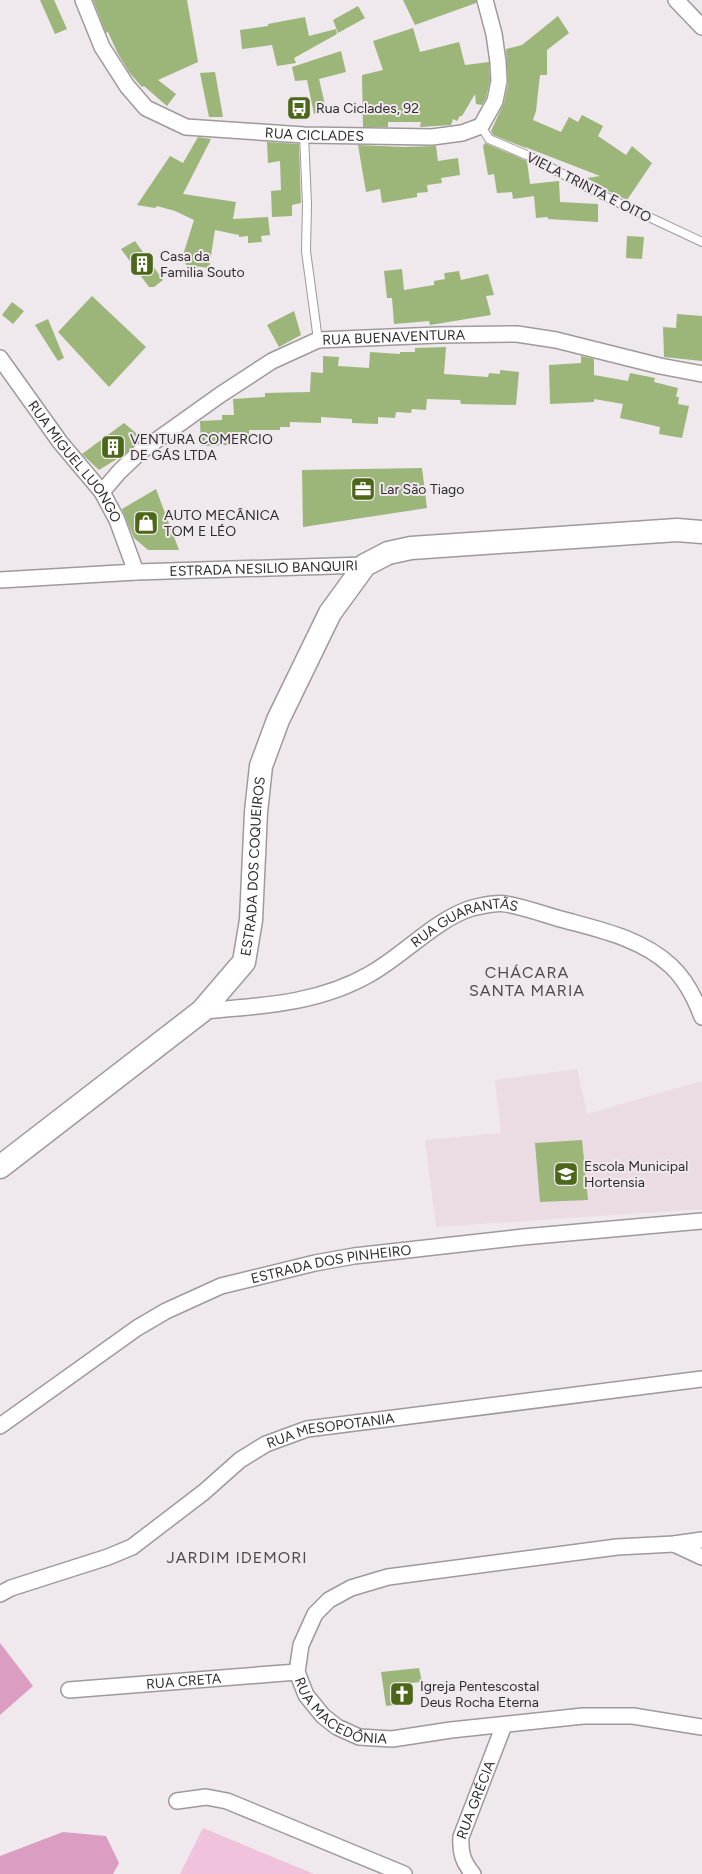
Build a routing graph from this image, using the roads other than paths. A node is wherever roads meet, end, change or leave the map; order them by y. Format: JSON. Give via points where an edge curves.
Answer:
{"nodes":[{"id":1,"x":83,"y":0,"type":"edge"},
{"id":2,"x":485,"y":0,"type":"edge"},
{"id":3,"x":676,"y":0,"type":"edge"},
{"id":4,"x":702,"y":26,"type":"edge"},
{"id":5,"x":481,"y":126,"type":"junction"},
{"id":6,"x":304,"y":135,"type":"junction"},
{"id":7,"x":702,"y":242,"type":"edge"},
{"id":8,"x":318,"y":340,"type":"junction"},
{"id":9,"x":0,"y":358,"type":"edge"},
{"id":10,"x":702,"y":374,"type":"edge"},
{"id":11,"x":102,"y":492,"type":"junction"},
{"id":12,"x":702,"y":532,"type":"edge"},
{"id":13,"x":365,"y":565,"type":"junction"},
{"id":14,"x":136,"y":572,"type":"junction"},
{"id":15,"x":0,"y":580,"type":"edge"},
{"id":16,"x":202,"y":1011,"type":"junction"},
{"id":17,"x":702,"y":1017,"type":"edge"},
{"id":18,"x":0,"y":1167,"type":"edge"},
{"id":19,"x":702,"y":1221,"type":"edge"},
{"id":20,"x":702,"y":1379,"type":"edge"},
{"id":21,"x":0,"y":1426,"type":"edge"},
{"id":22,"x":702,"y":1540,"type":"edge"},
{"id":23,"x":674,"y":1544,"type":"junction"},
{"id":24,"x":702,"y":1557,"type":"edge"},
{"id":25,"x":0,"y":1594,"type":"edge"},
{"id":26,"x":298,"y":1672,"type":"junction"},
{"id":27,"x":69,"y":1690,"type":"dead end"},
{"id":28,"x":504,"y":1725,"type":"junction"},
{"id":29,"x":702,"y":1727,"type":"edge"},
{"id":30,"x":177,"y":1801,"type":"dead end"},
{"id":31,"x":404,"y":1874,"type":"edge"},
{"id":32,"x":473,"y":1874,"type":"edge"}],
"edges":[{"from":1,"to":6,"type":"street","name":"RUA CICLADES","via":[[102,47],[127,86],[146,108],[186,127]]},
{"from":2,"to":5,"type":"street","via":[[494,34],[499,81],[494,101]]},
{"from":3,"to":4,"type":"street"},
{"from":5,"to":6,"type":"street","name":"RUA CICLADES","via":[[462,133],[432,137]]},
{"from":5,"to":7,"type":"lane","name":"VIELA TRINTA E OITO","via":[[489,139]]},
{"from":6,"to":8,"type":"lane","via":[[306,251]]},
{"from":8,"to":10,"type":"street","name":"RUA BUENAVENTURA","via":[[517,334]]},
{"from":8,"to":11,"type":"street","name":"RUA BUENAVENTURA","via":[[272,361],[220,395],[140,452]]},
{"from":9,"to":11,"type":"street","name":"RUA MIGUEL LUONGO","via":[[60,442]]},
{"from":11,"to":14,"type":"street","name":"RUA MIGUEL LUONGO"},
{"from":12,"to":13,"type":"street","name":"ESTRADA NESILIO BANQUIRI","via":[[677,530],[411,548],[388,553]]},
{"from":13,"to":14,"type":"street","name":"ESTRADA NESILIO BANQUIRI"},
{"from":13,"to":16,"type":"street","name":"ESTRADA DOS COQUEIROS","via":[[330,613],[278,720],[261,766],[251,920],[244,962]]},
{"from":14,"to":15,"type":"street","name":"ESTRADA NESILIO BANQUIRI"},
{"from":16,"to":17,"type":"street","name":"RUA GUARANTÃS","via":[[293,1002],[343,988],[372,973],[450,917],[471,908],[504,903],[617,935],[653,952],[685,982]]},
{"from":16,"to":18,"type":"street","name":"ESTRADA DOS COQUEIROS"},
{"from":19,"to":21,"type":"street","name":"ESTRADA DOS PINHEIRO","via":[[354,1256],[221,1286],[137,1328]]},
{"from":20,"to":25,"type":"street","name":"RUA MESOPOTANIA","via":[[307,1429],[266,1444],[240,1460],[132,1547]]},
{"from":22,"to":23,"type":"street","name":"RUA MACEDÔNIA"},
{"from":23,"to":24,"type":"street"},
{"from":23,"to":26,"type":"street","name":"RUA MACEDÔNIA","via":[[617,1547],[388,1577],[351,1588],[330,1600],[316,1614],[301,1645]]},
{"from":26,"to":27,"type":"street","name":"RUA CRETA"},
{"from":26,"to":28,"type":"street","name":"RUA MACEDÔNIA","via":[[306,1696],[323,1716],[359,1737],[392,1739]]},
{"from":28,"to":29,"type":"street","name":"RUA MACEDÔNIA","via":[[583,1716],[633,1716]]},
{"from":28,"to":32,"type":"street","name":"RUA GRÉCIA","via":[[461,1837],[460,1851],[465,1865]]},
{"from":30,"to":31,"type":"street","via":[[206,1797],[227,1801]]}]}
